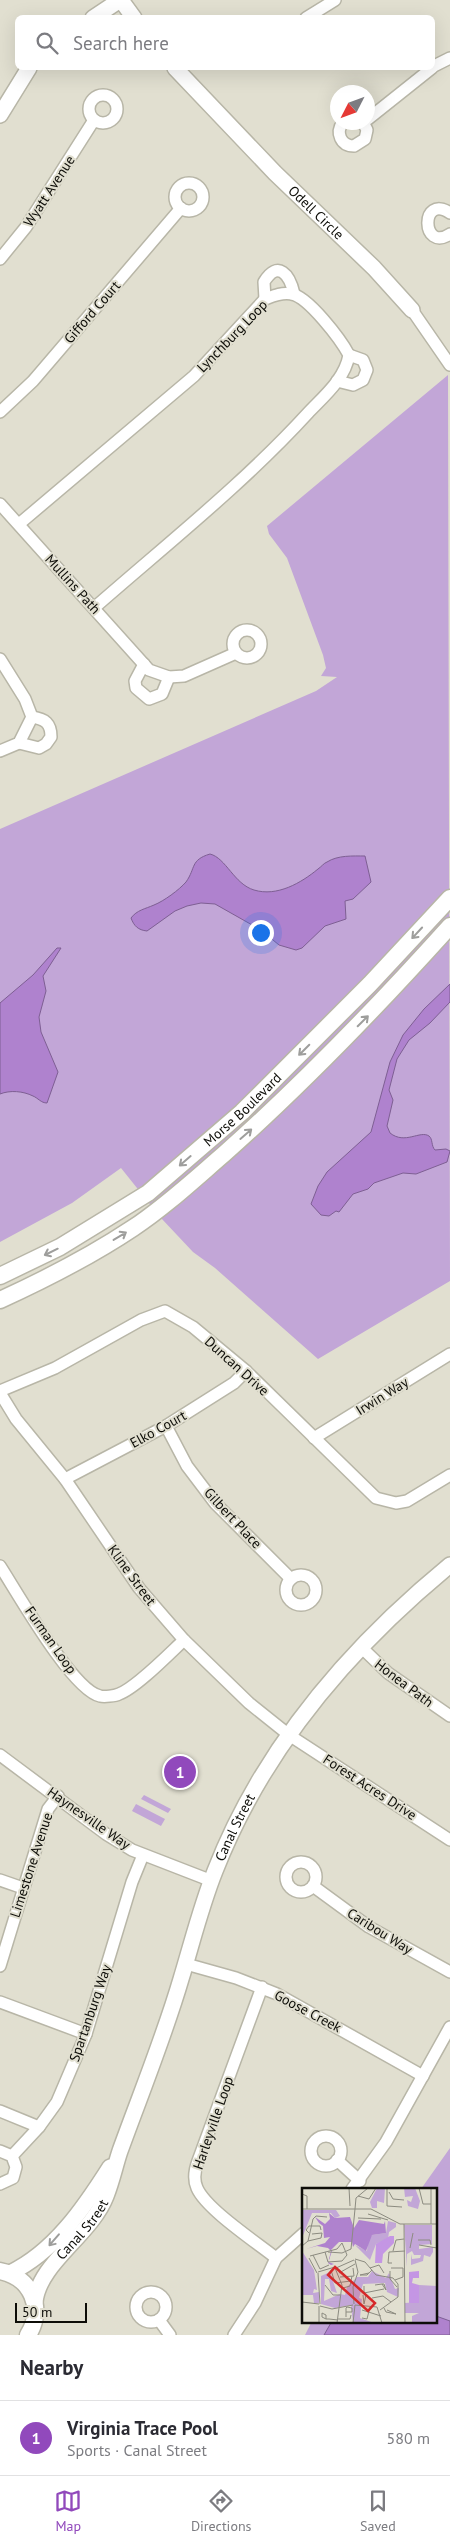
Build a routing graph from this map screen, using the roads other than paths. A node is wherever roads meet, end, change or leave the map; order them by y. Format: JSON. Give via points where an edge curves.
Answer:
{"nodes":[{"id":1,"x":120,"y":0,"type":"edge"},
{"id":2,"x":335,"y":0,"type":"edge"},
{"id":3,"x":98,"y":15,"type":"edge"},
{"id":4,"x":132,"y":15,"type":"edge"},
{"id":5,"x":311,"y":15,"type":"edge"},
{"id":6,"x":450,"y":58,"type":"edge"},
{"id":7,"x":435,"y":66,"type":"edge"},
{"id":8,"x":28,"y":70,"type":"edge"},
{"id":9,"x":177,"y":70,"type":"edge"},
{"id":10,"x":428,"y":70,"type":"edge"},
{"id":11,"x":375,"y":113,"type":"edge"},
{"id":12,"x":0,"y":115,"type":"edge"},
{"id":13,"x":94,"y":120,"type":"dead end"},
{"id":14,"x":339,"y":130,"type":"edge"},
{"id":15,"x":367,"y":130,"type":"edge"},
{"id":16,"x":181,"y":208,"type":"dead end"},
{"id":17,"x":449,"y":211,"type":"edge"},
{"id":18,"x":450,"y":234,"type":"edge"},
{"id":19,"x":0,"y":259,"type":"edge"},
{"id":20,"x":294,"y":294,"type":"junction"},
{"id":21,"x":265,"y":299,"type":"junction"},
{"id":22,"x":412,"y":310,"type":"joint"},
{"id":23,"x":349,"y":355,"type":"junction"},
{"id":24,"x":450,"y":365,"type":"edge"},
{"id":25,"x":337,"y":381,"type":"junction"},
{"id":26,"x":0,"y":412,"type":"edge"},
{"id":27,"x":0,"y":504,"type":"edge"},
{"id":28,"x":19,"y":524,"type":"junction"},
{"id":29,"x":94,"y":608,"type":"junction"},
{"id":30,"x":236,"y":653,"type":"dead end"},
{"id":31,"x":0,"y":659,"type":"edge"},
{"id":32,"x":144,"y":664,"type":"junction"},
{"id":33,"x":169,"y":677,"type":"junction"},
{"id":34,"x":32,"y":717,"type":"junction"},
{"id":35,"x":19,"y":743,"type":"junction"},
{"id":36,"x":0,"y":751,"type":"edge"},
{"id":37,"x":450,"y":898,"type":"edge"},
{"id":38,"x":450,"y":926,"type":"edge"},
{"id":39,"x":0,"y":1276,"type":"edge"},
{"id":40,"x":0,"y":1300,"type":"edge"},
{"id":41,"x":450,"y":1354,"type":"edge"},
{"id":42,"x":246,"y":1372,"type":"junction"},
{"id":43,"x":0,"y":1392,"type":"edge"},
{"id":44,"x":166,"y":1426,"type":"junction"},
{"id":45,"x":314,"y":1438,"type":"junction"},
{"id":46,"x":450,"y":1475,"type":"edge"},
{"id":47,"x":65,"y":1479,"type":"junction"},
{"id":48,"x":450,"y":1565,"type":"edge"},
{"id":49,"x":0,"y":1566,"type":"edge"},
{"id":50,"x":291,"y":1579,"type":"dead end"},
{"id":51,"x":184,"y":1640,"type":"junction"},
{"id":52,"x":361,"y":1647,"type":"junction"},
{"id":53,"x":450,"y":1716,"type":"edge"},
{"id":54,"x":289,"y":1735,"type":"junction"},
{"id":55,"x":0,"y":1754,"type":"edge"},
{"id":56,"x":58,"y":1796,"type":"junction"},
{"id":57,"x":450,"y":1840,"type":"edge"},
{"id":58,"x":143,"y":1855,"type":"junction"},
{"id":59,"x":0,"y":1880,"type":"edge"},
{"id":60,"x":212,"y":1881,"type":"junction"},
{"id":61,"x":313,"y":1886,"type":"dead end"},
{"id":62,"x":23,"y":1888,"type":"junction"},
{"id":63,"x":186,"y":1964,"type":"junction"},
{"id":64,"x":0,"y":1966,"type":"edge"},
{"id":65,"x":450,"y":1972,"type":"edge"},
{"id":66,"x":262,"y":1987,"type":"junction"},
{"id":67,"x":0,"y":2002,"type":"edge"},
{"id":68,"x":450,"y":2027,"type":"edge"},
{"id":69,"x":86,"y":2034,"type":"junction"},
{"id":70,"x":423,"y":2076,"type":"junction"},
{"id":71,"x":0,"y":2111,"type":"edge"},
{"id":72,"x":39,"y":2127,"type":"junction"},
{"id":73,"x":0,"y":2151,"type":"edge"},
{"id":74,"x":120,"y":2151,"type":"junction"},
{"id":75,"x":12,"y":2156,"type":"junction"},
{"id":76,"x":337,"y":2160,"type":"dead end"},
{"id":77,"x":0,"y":2184,"type":"edge"},
{"id":78,"x":356,"y":2185,"type":"edge"},
{"id":79,"x":77,"y":2214,"type":"junction"},
{"id":80,"x":90,"y":2224,"type":"junction"},
{"id":81,"x":302,"y":2235,"type":"edge"},
{"id":82,"x":276,"y":2258,"type":"junction"},
{"id":83,"x":5,"y":2272,"type":"edge"},
{"id":84,"x":36,"y":2309,"type":"junction"},
{"id":85,"x":160,"y":2320,"type":"dead end"},
{"id":86,"x":28,"y":2335,"type":"edge"},
{"id":87,"x":41,"y":2335,"type":"edge"},
{"id":88,"x":170,"y":2335,"type":"edge"},
{"id":89,"x":234,"y":2335,"type":"edge"}],
"edges":[{"from":1,"to":3,"type":"street"},
{"from":1,"to":4,"type":"street"},
{"from":2,"to":5,"type":"street"},
{"from":6,"to":7,"type":"street"},
{"from":8,"to":12,"type":"street"},
{"from":9,"to":22,"type":"street","name":"Odell Circle"},
{"from":10,"to":11,"type":"street"},
{"from":13,"to":19,"type":"street","name":"Wyatt Avenue","via":[[26,227]]},
{"from":14,"to":15,"type":"street","via":[[340,138],[354,146],[365,139]]},
{"from":16,"to":26,"type":"street","name":"Gifford Court","via":[[33,380]]},
{"from":17,"to":18,"type":"street","via":[[440,209],[433,212],[427,226],[434,236]]},
{"from":20,"to":21,"type":"street","name":"Lynchburg Loop"},
{"from":20,"to":21,"type":"street","via":[[288,276],[277,271],[264,282]]},
{"from":20,"to":23,"type":"street","via":[[339,337]]},
{"from":21,"to":28,"type":"street","name":"Lynchburg Loop","via":[[194,376]]},
{"from":22,"to":24,"type":"street","name":"Odell Circle"},
{"from":23,"to":25,"type":"street"},
{"from":23,"to":25,"type":"street","via":[[365,362],[365,376],[354,385]]},
{"from":25,"to":29,"type":"street","via":[[266,459]]},
{"from":27,"to":28,"type":"street","name":"Mullins Path"},
{"from":28,"to":29,"type":"street","name":"Mullins Path"},
{"from":29,"to":32,"type":"street","name":"Mullins Path"},
{"from":30,"to":33,"type":"street","via":[[184,676]]},
{"from":31,"to":34,"type":"street","via":[[25,699]]},
{"from":32,"to":33,"type":"street","name":"Mullins Path","via":[[149,670]]},
{"from":32,"to":33,"type":"street","via":[[135,681],[136,688],[149,699],[162,694]]},
{"from":34,"to":35,"type":"street"},
{"from":34,"to":35,"type":"street","via":[[44,719],[49,724],[51,737],[39,748]]},
{"from":35,"to":36,"type":"street"},
{"from":37,"to":39,"type":"main road","name":"Morse Boulevard","one_way":true,"via":[[370,984],[242,1112],[148,1193],[60,1247]]},
{"from":40,"to":38,"type":"main road","name":"Morse Boulevard","one_way":true,"via":[[54,1275],[134,1228],[189,1184],[280,1104],[379,1005]]},
{"from":41,"to":45,"type":"street","name":"Irwin Way"},
{"from":42,"to":43,"type":"street","name":"Duncan Drive","via":[[193,1327],[165,1311]]},
{"from":42,"to":44,"type":"street","name":"Elko Court"},
{"from":42,"to":45,"type":"street","name":"Duncan Drive"},
{"from":43,"to":47,"type":"street","name":"Kline Street","via":[[16,1419]]},
{"from":44,"to":47,"type":"street","name":"Elko Court"},
{"from":44,"to":50,"type":"street","name":"Gilbert Place","via":[[187,1466],[215,1503]]},
{"from":45,"to":46,"type":"street","name":"Duncan Drive","via":[[376,1498],[396,1503],[407,1501]]},
{"from":47,"to":51,"type":"street","name":"Kline Street","via":[[139,1588]]},
{"from":48,"to":52,"type":"street","name":"Canal Street","via":[[422,1587]]},
{"from":49,"to":51,"type":"street","name":"Furman Loop","via":[[67,1667],[89,1690],[100,1696],[119,1694]]},
{"from":51,"to":54,"type":"street","name":"Kline Street","via":[[249,1703]]},
{"from":52,"to":53,"type":"street","name":"Honea Path","via":[[394,1678]]},
{"from":52,"to":54,"type":"street","name":"Canal Street","via":[[320,1692]]},
{"from":54,"to":57,"type":"street","name":"Forest Acres Drive"},
{"from":54,"to":60,"type":"street","name":"Canal Street","via":[[255,1788]]},
{"from":55,"to":56,"type":"street","name":"Haynesville Way"},
{"from":56,"to":58,"type":"street","name":"Haynesville Way","via":[[106,1834]]},
{"from":56,"to":62,"type":"street","name":"Limestone Avenue","via":[[48,1809]]},
{"from":58,"to":60,"type":"street","name":"Haynesville Way"},
{"from":58,"to":69,"type":"street","name":"Spartanburg Way"},
{"from":59,"to":62,"type":"street"},
{"from":60,"to":63,"type":"street","name":"Canal Street"},
{"from":61,"to":65,"type":"street","name":"Caribou Way","via":[[369,1927]]},
{"from":62,"to":64,"type":"street","name":"Limestone Avenue"},
{"from":63,"to":66,"type":"street","name":"Goose Creek"},
{"from":63,"to":74,"type":"street","name":"Canal Street","via":[[154,2066]]},
{"from":66,"to":70,"type":"street","name":"Goose Creek"},
{"from":66,"to":82,"type":"street","name":"Harleyville Loop","via":[[198,2161],[195,2178],[196,2186],[208,2203]]},
{"from":67,"to":69,"type":"street"},
{"from":68,"to":70,"type":"street"},
{"from":69,"to":72,"type":"street","name":"Spartanburg Way","via":[[57,2102]]},
{"from":70,"to":78,"type":"street","via":[[386,2142]]},
{"from":71,"to":72,"type":"street"},
{"from":72,"to":75,"type":"street","name":"Spartanburg Way"},
{"from":73,"to":75,"type":"street"},
{"from":74,"to":79,"type":"street","name":"Canal Street"},
{"from":74,"to":80,"type":"street","name":"Canal Street","via":[[106,2196]]},
{"from":75,"to":77,"type":"street","via":[[16,2173],[9,2182]]},
{"from":76,"to":78,"type":"street"},
{"from":79,"to":80,"type":"street"},
{"from":79,"to":83,"type":"street","name":"Canal Street","one_way":true,"via":[[42,2254]]},
{"from":80,"to":84,"type":"street","name":"Canal Street","via":[[44,2277],[37,2290]]},
{"from":81,"to":82,"type":"street"},
{"from":82,"to":89,"type":"street","via":[[255,2303]]},
{"from":83,"to":84,"type":"main road","via":[[26,2284]]},
{"from":84,"to":86,"type":"main road"},
{"from":84,"to":87,"type":"main road"},
{"from":85,"to":88,"type":"street"}]}
